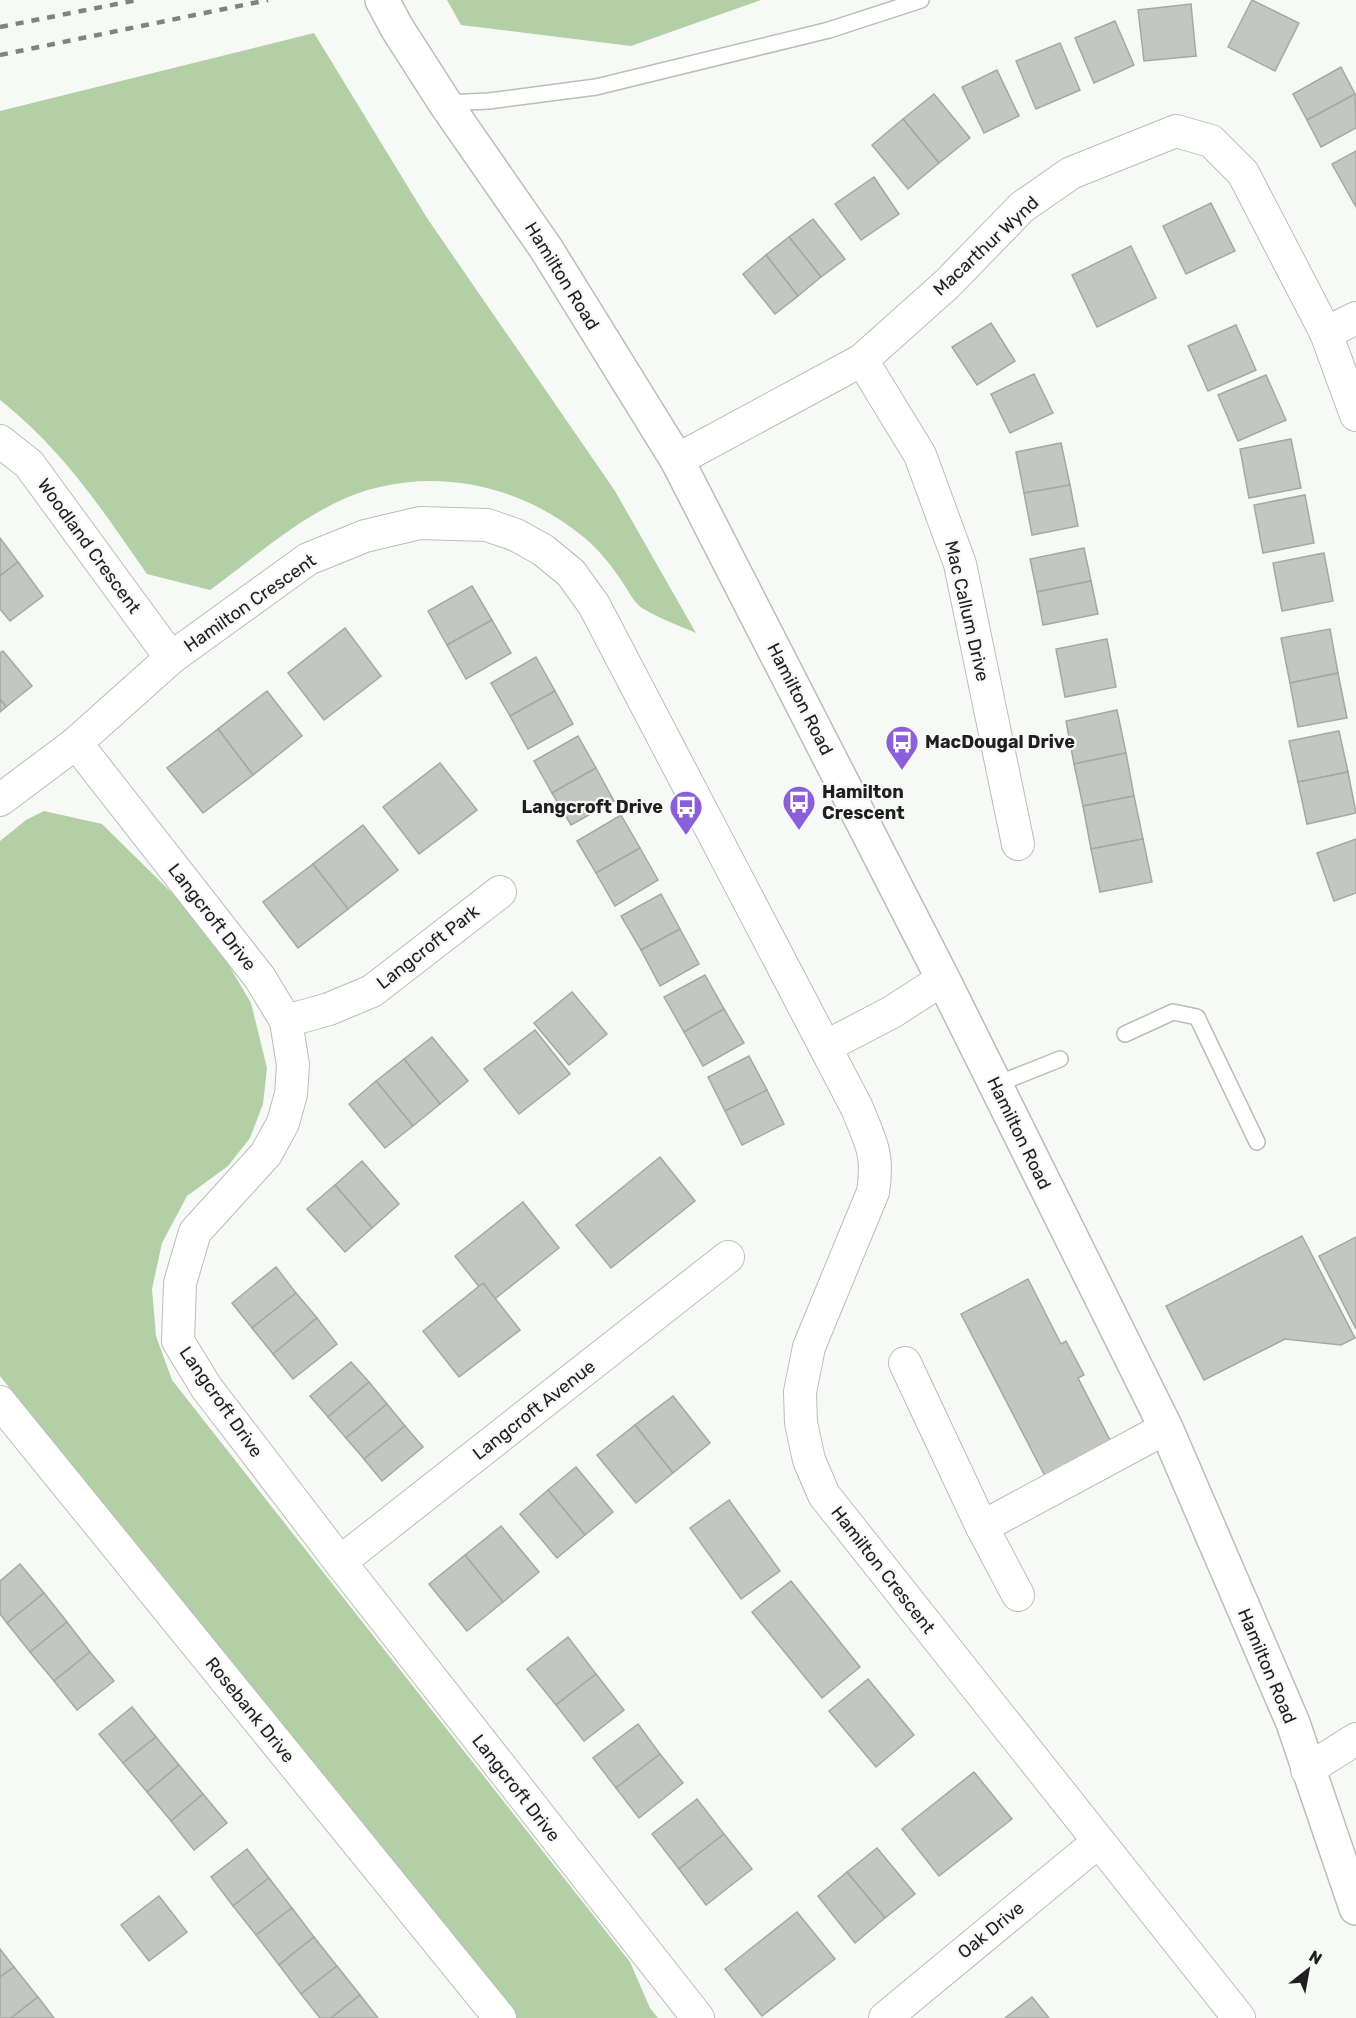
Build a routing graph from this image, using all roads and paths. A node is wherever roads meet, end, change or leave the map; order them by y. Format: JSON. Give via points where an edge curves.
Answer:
{"nodes":[{"id":1,"x":382,"y":0,"type":"edge"},
{"id":2,"x":921,"y":0,"type":"edge"},
{"id":3,"x":445,"y":103,"type":"junction"},
{"id":4,"x":1356,"y":318,"type":"edge"},
{"id":5,"x":1326,"y":333,"type":"junction"},
{"id":6,"x":862,"y":360,"type":"junction"},
{"id":7,"x":1356,"y":415,"type":"edge"},
{"id":8,"x":0,"y":441,"type":"edge"},
{"id":9,"x":677,"y":460,"type":"junction"},
{"id":10,"x":171,"y":657,"type":"junction"},
{"id":11,"x":76,"y":742,"type":"junction"},
{"id":12,"x":0,"y":800,"type":"edge"},
{"id":13,"x":1018,"y":844,"type":"dead end"},
{"id":14,"x":500,"y":892,"type":"dead end"},
{"id":15,"x":943,"y":979,"type":"junction"},
{"id":16,"x":286,"y":1021,"type":"junction"},
{"id":17,"x":1125,"y":1034,"type":"dead end"},
{"id":18,"x":825,"y":1047,"type":"junction"},
{"id":19,"x":1060,"y":1059,"type":"dead end"},
{"id":20,"x":995,"y":1085,"type":"junction"},
{"id":21,"x":1257,"y":1142,"type":"dead end"},
{"id":22,"x":728,"y":1257,"type":"dead end"},
{"id":23,"x":905,"y":1363,"type":"dead end"},
{"id":24,"x":0,"y":1402,"type":"edge"},
{"id":25,"x":1166,"y":1428,"type":"junction"},
{"id":26,"x":982,"y":1527,"type":"junction"},
{"id":27,"x":340,"y":1562,"type":"junction"},
{"id":28,"x":1018,"y":1595,"type":"dead end"},
{"id":29,"x":1356,"y":1739,"type":"edge"},
{"id":30,"x":1307,"y":1770,"type":"junction"},
{"id":31,"x":1098,"y":1842,"type":"junction"},
{"id":32,"x":1356,"y":1908,"type":"edge"},
{"id":33,"x":500,"y":2018,"type":"edge"},
{"id":34,"x":698,"y":2018,"type":"edge"},
{"id":35,"x":885,"y":2018,"type":"edge"},
{"id":36,"x":1239,"y":2018,"type":"edge"}],
"edges":[{"from":1,"to":3,"type":"main road","name":"Hamilton Road"},
{"from":2,"to":3,"type":"lane","via":[[829,30],[597,87]]},
{"from":3,"to":9,"type":"main road","name":"Hamilton Road","via":[[547,250]]},
{"from":4,"to":5,"type":"street"},
{"from":5,"to":6,"type":"street","name":"Macarthur Wynd","via":[[1243,173],[1211,141],[1176,131],[1071,173],[1022,207],[947,284]]},
{"from":5,"to":7,"type":"street","name":"Macarthur Wynd"},
{"from":6,"to":9,"type":"street","name":"Macarthur Wynd"},
{"from":6,"to":13,"type":"street","name":"Mac Callum Drive","via":[[920,455],[960,564]]},
{"from":8,"to":10,"type":"street","name":"Woodland Crescent","via":[[29,464]]},
{"from":9,"to":15,"type":"main road","name":"Hamilton Road"},
{"from":10,"to":11,"type":"street","name":"Hamilton Crescent"},
{"from":10,"to":18,"type":"street","name":"Hamilton Crescent","via":[[308,560],[365,536],[420,523],[487,525],[543,550],[571,573],[594,605]]},
{"from":11,"to":12,"type":"street","name":"Hamilton Crescent"},
{"from":11,"to":16,"type":"street","name":"Langcroft Drive","via":[[260,978]]},
{"from":14,"to":16,"type":"street","name":"Langcroft Park","via":[[372,991]]},
{"from":15,"to":18,"type":"street","via":[[892,1012]]},
{"from":15,"to":20,"type":"main road","name":"Hamilton Road"},
{"from":16,"to":27,"type":"street","name":"Langcroft Drive","via":[[293,1065],[283,1123],[266,1154],[195,1232],[180,1283],[178,1341],[206,1387]]},
{"from":17,"to":21,"type":"lane","via":[[1173,1012],[1197,1017]]},
{"from":18,"to":31,"type":"street","name":"Hamilton Crescent","via":[[857,1108],[873,1146],[877,1169],[873,1192],[809,1347],[800,1392],[801,1423],[809,1460],[824,1495]]},
{"from":19,"to":20,"type":"lane"},
{"from":20,"to":25,"type":"main road","name":"Hamilton Road"},
{"from":22,"to":27,"type":"street","name":"Langcroft Avenue"},
{"from":23,"to":26,"type":"street"},
{"from":24,"to":33,"type":"street","name":"Rosebank Drive"},
{"from":25,"to":26,"type":"street"},
{"from":25,"to":30,"type":"main road","name":"Hamilton Road","via":[[1293,1723]]},
{"from":26,"to":28,"type":"street"},
{"from":27,"to":34,"type":"street","name":"Langcroft Drive"},
{"from":29,"to":30,"type":"street"},
{"from":30,"to":32,"type":"main road","name":"Hamilton Road"},
{"from":31,"to":35,"type":"street","name":"Oak Drive"},
{"from":31,"to":36,"type":"street","name":"Hamilton Crescent"}]}
